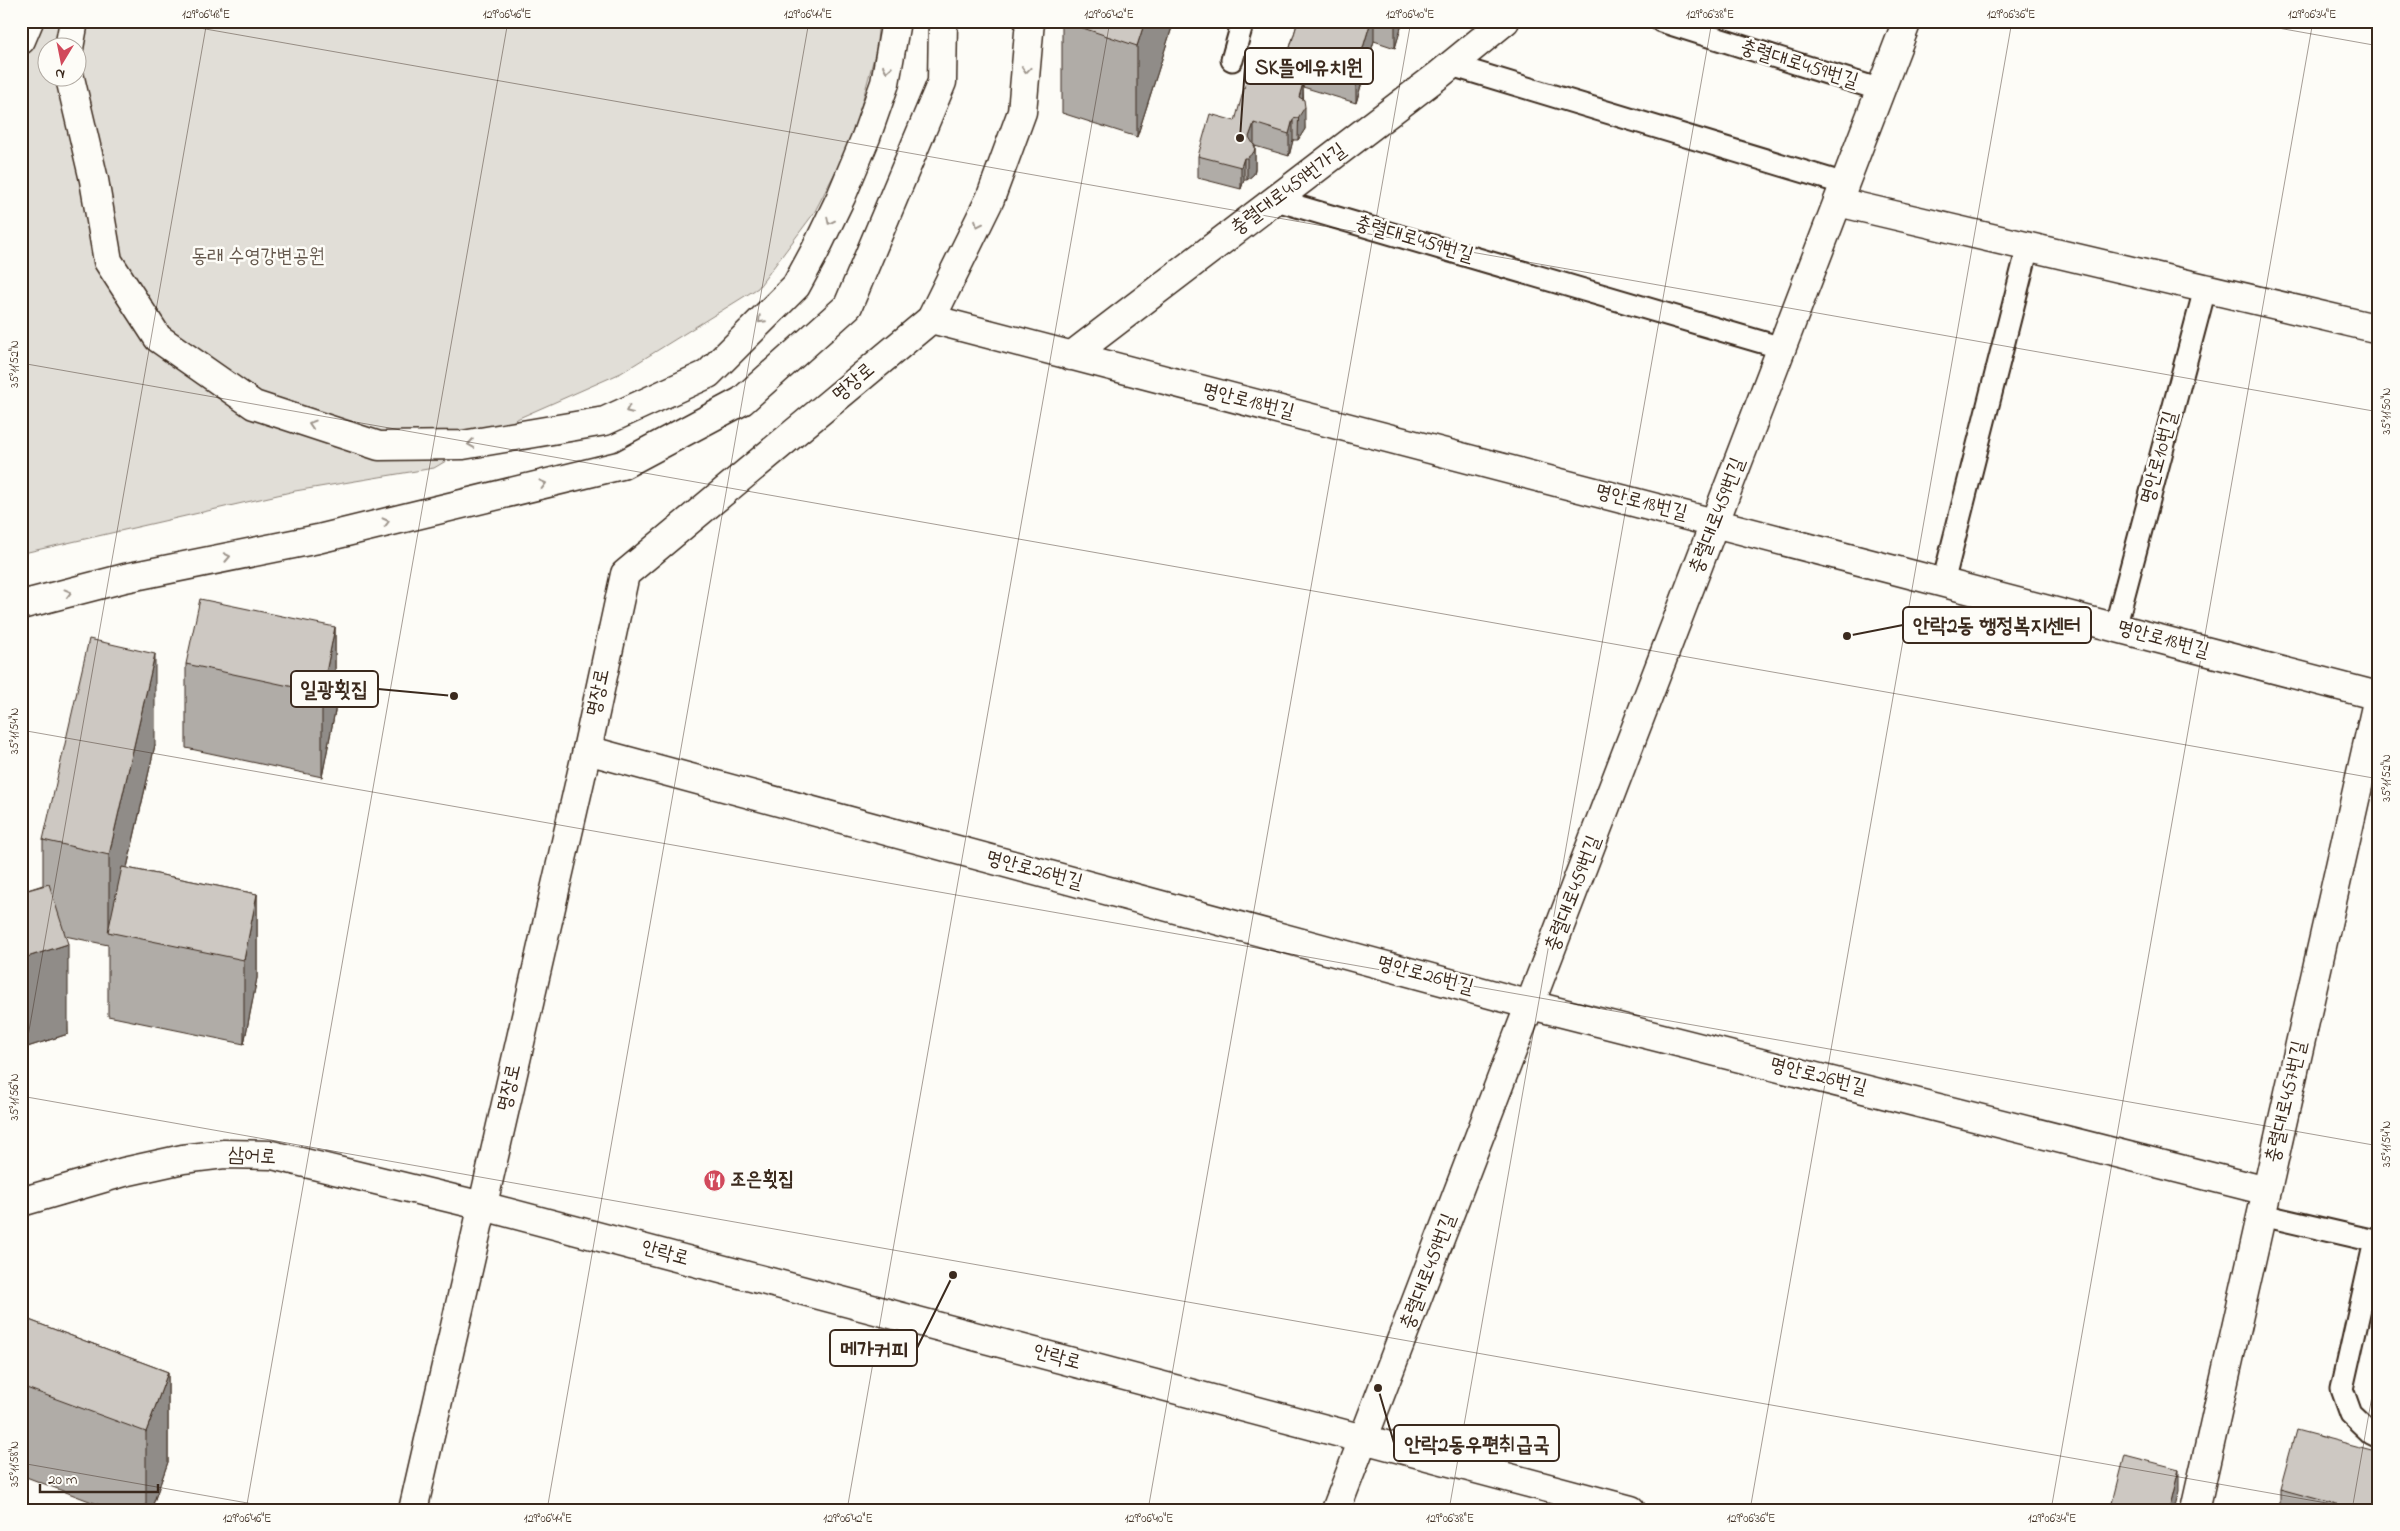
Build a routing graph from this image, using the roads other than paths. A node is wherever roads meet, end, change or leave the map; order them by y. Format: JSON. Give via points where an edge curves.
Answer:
{"nodes":[{"id":1,"x":29,"y":21,"type":"edge"},
{"id":2,"x":74,"y":21,"type":"edge"},
{"id":3,"x":896,"y":21,"type":"edge"},
{"id":4,"x":943,"y":21,"type":"edge"},
{"id":5,"x":1030,"y":21,"type":"edge"},
{"id":6,"x":1243,"y":21,"type":"edge"},
{"id":7,"x":1506,"y":21,"type":"edge"},
{"id":8,"x":1661,"y":21,"type":"edge"},
{"id":9,"x":1907,"y":21,"type":"edge"},
{"id":10,"x":71,"y":38,"type":"edge"},
{"id":11,"x":21,"y":40,"type":"edge"},
{"id":12,"x":1232,"y":60,"type":"dead end"},
{"id":13,"x":1451,"y":65,"type":"junction"},
{"id":14,"x":72,"y":88,"type":"edge"},
{"id":15,"x":1881,"y":90,"type":"junction"},
{"id":16,"x":1842,"y":193,"type":"junction"},
{"id":17,"x":1276,"y":200,"type":"junction"},
{"id":18,"x":2028,"y":247,"type":"junction"},
{"id":19,"x":2205,"y":289,"type":"junction"},
{"id":20,"x":932,"y":319,"type":"junction"},
{"id":21,"x":2379,"y":329,"type":"edge"},
{"id":22,"x":1782,"y":348,"type":"junction"},
{"id":23,"x":1071,"y":356,"type":"junction"},
{"id":24,"x":1716,"y":522,"type":"junction"},
{"id":25,"x":1943,"y":583,"type":"junction"},
{"id":26,"x":21,"y":605,"type":"edge"},
{"id":27,"x":2115,"y":628,"type":"junction"},
{"id":28,"x":2378,"y":695,"type":"edge"},
{"id":29,"x":587,"y":750,"type":"junction"},
{"id":30,"x":1531,"y":1005,"type":"junction"},
{"id":31,"x":21,"y":1202,"type":"edge"},
{"id":32,"x":2264,"y":1203,"type":"junction"},
{"id":33,"x":483,"y":1206,"type":"junction"},
{"id":34,"x":2377,"y":1241,"type":"edge"},
{"id":35,"x":2379,"y":1437,"type":"edge"},
{"id":36,"x":1364,"y":1440,"type":"junction"},
{"id":37,"x":412,"y":1510,"type":"edge"},
{"id":38,"x":1336,"y":1510,"type":"edge"},
{"id":39,"x":1631,"y":1510,"type":"edge"},
{"id":40,"x":2196,"y":1510,"type":"edge"}],
"edges":[{"from":1,"to":11,"type":"main road"},
{"from":2,"to":10,"type":"main road"},
{"from":3,"to":14,"type":"main road","one_way":true,"via":[[885,83],[866,137],[815,251],[796,286],[708,374],[605,421],[463,445],[379,446],[254,405],[158,338],[108,261],[94,180]]},
{"from":26,"to":4,"type":"main road","one_way":true,"via":[[125,578],[318,538],[622,465],[742,401],[848,306],[942,82]]},
{"from":5,"to":20,"type":"main road","name":"명장로","one_way":true,"via":[[1022,112],[990,199]]},
{"from":6,"to":12,"type":"lane"},
{"from":7,"to":13,"type":"main road","name":"충렬대로459번가길"},
{"from":8,"to":15,"type":"lane","name":"충렬대로459번길"},
{"from":9,"to":15,"type":"main road","name":"충렬대로459번길"},
{"from":13,"to":16,"type":"lane"},
{"from":13,"to":17,"type":"main road","name":"충렬대로459번가길"},
{"from":15,"to":16,"type":"main road","name":"충렬대로459번길"},
{"from":16,"to":18,"type":"main road"},
{"from":16,"to":22,"type":"main road","name":"충렬대로459번길"},
{"from":17,"to":22,"type":"lane","name":"충렬대로459번길"},
{"from":17,"to":23,"type":"main road","name":"충렬대로459번가길"},
{"from":18,"to":19,"type":"main road"},
{"from":18,"to":25,"type":"lane"},
{"from":19,"to":21,"type":"main road"},
{"from":19,"to":27,"type":"lane","name":"명안로10번길"},
{"from":20,"to":23,"type":"main road","name":"명안로18번길"},
{"from":20,"to":29,"type":"main road","name":"명장로","via":[[625,574]]},
{"from":22,"to":24,"type":"main road","name":"충렬대로459번길"},
{"from":23,"to":24,"type":"main road","name":"명안로18번길"},
{"from":24,"to":25,"type":"main road","name":"명안로18번길"},
{"from":24,"to":30,"type":"main road","name":"충렬대로459번길"},
{"from":25,"to":27,"type":"main road","name":"명안로18번길"},
{"from":27,"to":28,"type":"main road","name":"명안로18번길"},
{"from":28,"to":32,"type":"main road","name":"충렬대로457번길"},
{"from":29,"to":30,"type":"main road","name":"명안로26번길"},
{"from":29,"to":33,"type":"main road","name":"명장로"},
{"from":30,"to":32,"type":"main road","name":"명안로26번길"},
{"from":30,"to":36,"type":"main road","name":"충렬대로459번길"},
{"from":31,"to":33,"type":"main road","name":"삼어로","via":[[124,1172],[224,1154],[272,1155]]},
{"from":32,"to":34,"type":"lane"},
{"from":32,"to":40,"type":"main road","name":"충렬대로457번길"},
{"from":33,"to":36,"type":"main road","name":"안락로"},
{"from":33,"to":37,"type":"main road","name":"명장로"},
{"from":34,"to":35,"type":"lane","via":[[2342,1389],[2351,1414]]},
{"from":36,"to":38,"type":"main road","name":"충렬대로459번길"},
{"from":36,"to":39,"type":"main road","name":"안락로"}]}
